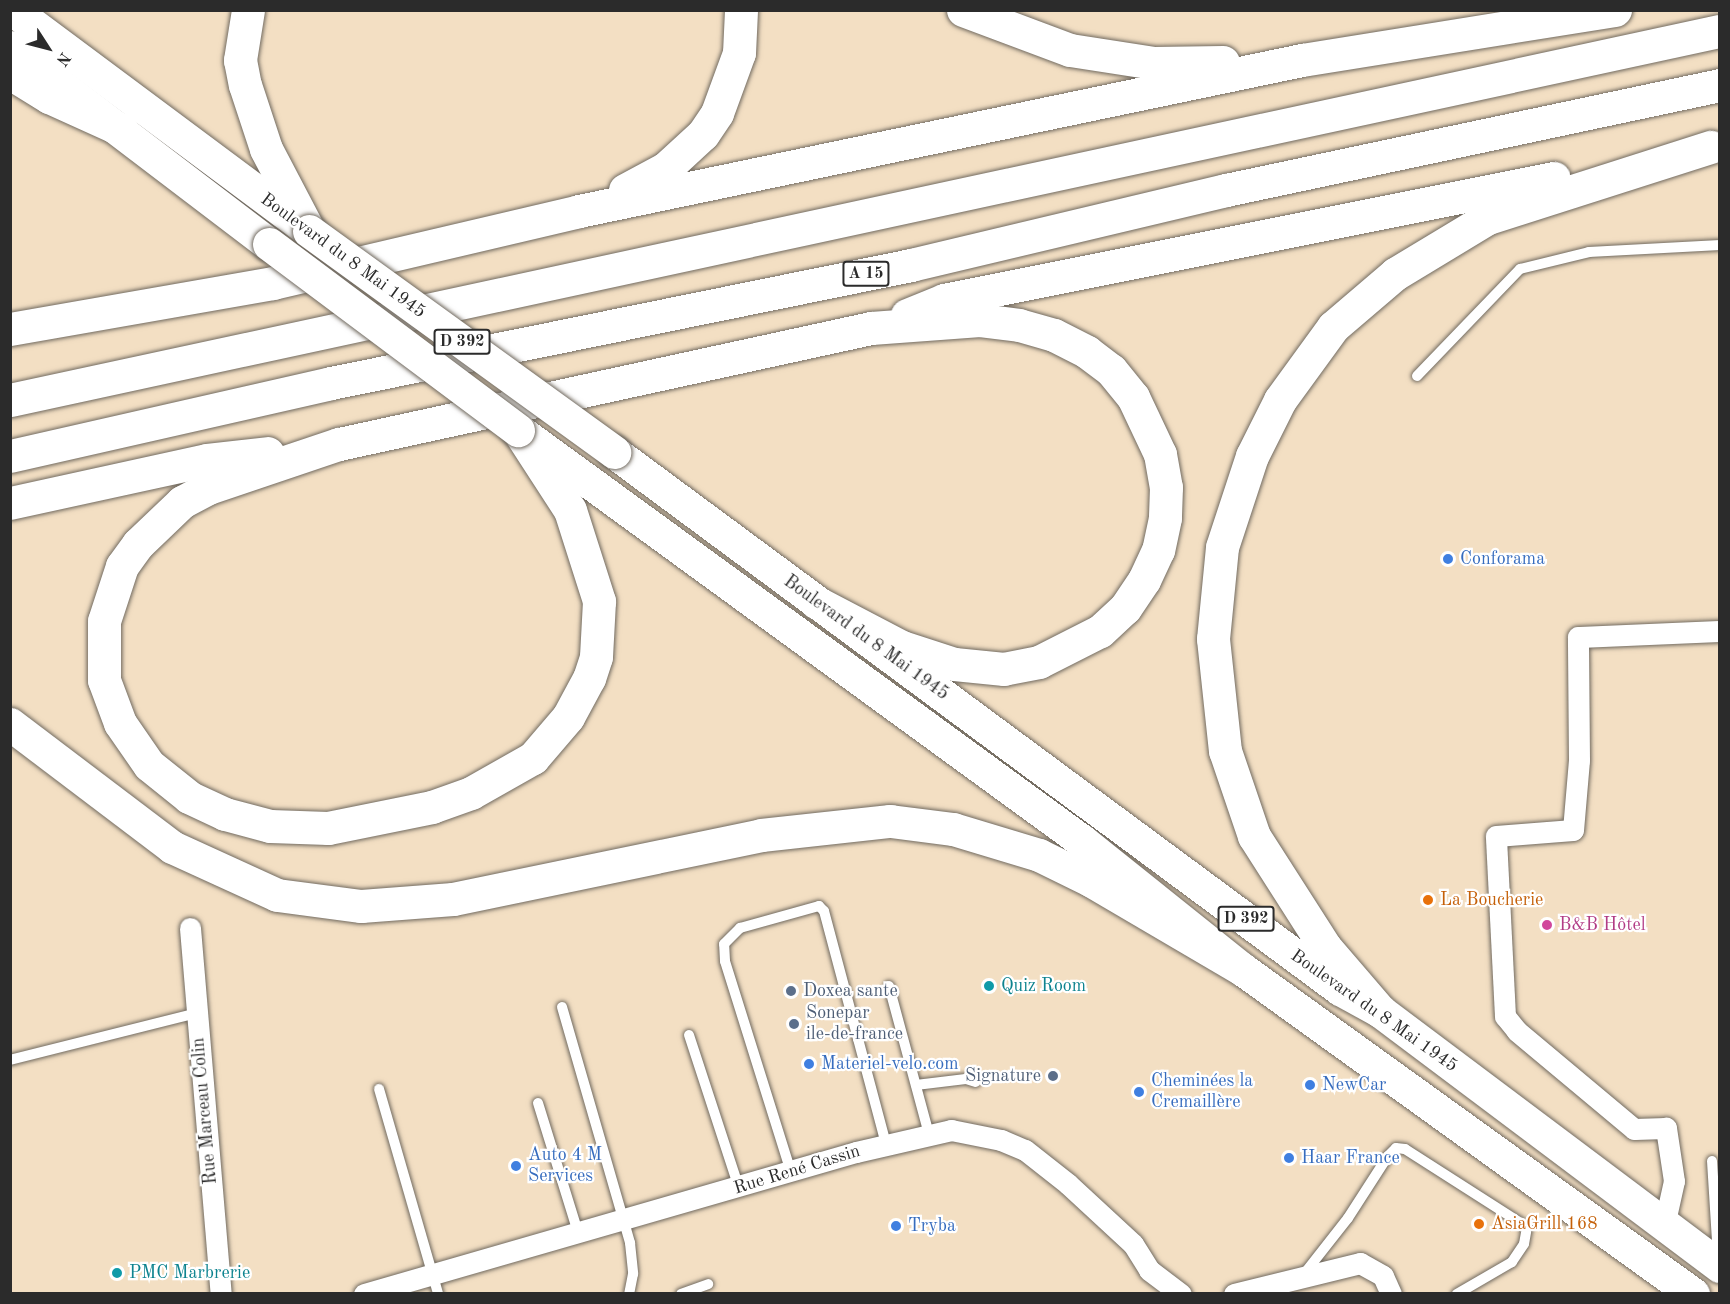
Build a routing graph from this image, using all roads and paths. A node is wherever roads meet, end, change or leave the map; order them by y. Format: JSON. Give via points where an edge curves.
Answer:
{"nodes":[{"id":1,"x":13,"y":10,"type":"edge"},
{"id":2,"x":248,"y":10,"type":"edge"},
{"id":3,"x":741,"y":10,"type":"edge"},
{"id":4,"x":963,"y":10,"type":"edge"},
{"id":5,"x":1615,"y":10,"type":"edge"},
{"id":6,"x":1719,"y":31,"type":"edge"},
{"id":7,"x":10,"y":47,"type":"edge"},
{"id":8,"x":1302,"y":60,"type":"junction"},
{"id":9,"x":10,"y":73,"type":"edge"},
{"id":10,"x":1719,"y":85,"type":"edge"},
{"id":11,"x":122,"y":130,"type":"junction"},
{"id":12,"x":1715,"y":146,"type":"edge"},
{"id":13,"x":579,"y":211,"type":"junction"},
{"id":14,"x":309,"y":231,"type":"junction"},
{"id":15,"x":1719,"y":244,"type":"edge"},
{"id":16,"x":871,"y":328,"type":"junction"},
{"id":17,"x":10,"y":329,"type":"edge"},
{"id":18,"x":1417,"y":375,"type":"dead end"},
{"id":19,"x":10,"y":400,"type":"edge"},
{"id":20,"x":518,"y":430,"type":"junction"},
{"id":21,"x":339,"y":444,"type":"junction"},
{"id":22,"x":10,"y":456,"type":"edge"},
{"id":23,"x":10,"y":502,"type":"edge"},
{"id":24,"x":816,"y":602,"type":"junction"},
{"id":25,"x":1719,"y":631,"type":"edge"},
{"id":26,"x":10,"y":724,"type":"edge"},
{"id":27,"x":190,"y":928,"type":"dead end"},
{"id":28,"x":1242,"y":969,"type":"junction"},
{"id":29,"x":889,"y":986,"type":"dead end"},
{"id":30,"x":1368,"y":1004,"type":"junction"},
{"id":31,"x":562,"y":1007,"type":"dead end"},
{"id":32,"x":197,"y":1013,"type":"junction"},
{"id":33,"x":1330,"y":1032,"type":"junction"},
{"id":34,"x":690,"y":1035,"type":"dead end"},
{"id":35,"x":10,"y":1060,"type":"edge"},
{"id":36,"x":976,"y":1082,"type":"dead end"},
{"id":37,"x":916,"y":1085,"type":"junction"},
{"id":38,"x":379,"y":1089,"type":"dead end"},
{"id":39,"x":538,"y":1102,"type":"dead end"},
{"id":40,"x":929,"y":1134,"type":"junction"},
{"id":41,"x":886,"y":1144,"type":"junction"},
{"id":42,"x":1712,"y":1161,"type":"dead end"},
{"id":43,"x":791,"y":1172,"type":"junction"},
{"id":44,"x":739,"y":1188,"type":"junction"},
{"id":45,"x":623,"y":1219,"type":"junction"},
{"id":46,"x":1664,"y":1226,"type":"junction"},
{"id":47,"x":578,"y":1232,"type":"junction"},
{"id":48,"x":1719,"y":1266,"type":"edge"},
{"id":49,"x":1304,"y":1275,"type":"junction"},
{"id":50,"x":435,"y":1284,"type":"edge"},
{"id":51,"x":708,"y":1284,"type":"dead end"},
{"id":52,"x":221,"y":1293,"type":"edge"},
{"id":53,"x":364,"y":1293,"type":"edge"},
{"id":54,"x":629,"y":1293,"type":"edge"},
{"id":55,"x":681,"y":1293,"type":"edge"},
{"id":56,"x":1181,"y":1293,"type":"edge"},
{"id":57,"x":1234,"y":1293,"type":"edge"},
{"id":58,"x":1391,"y":1293,"type":"edge"},
{"id":59,"x":1457,"y":1293,"type":"edge"},
{"id":60,"x":1693,"y":1293,"type":"edge"}],
"edges":[{"from":1,"to":14,"type":"main road","name":"Boulevard du 8 Mai 1945","number":"D 392"},
{"from":2,"to":14,"type":"main road","via":[[240,60],[245,85],[266,149]]},
{"from":3,"to":13,"type":"main road","via":[[734,75],[703,134],[666,168]]},
{"from":4,"to":8,"type":"main road","via":[[1070,51],[1144,62]]},
{"from":5,"to":8,"type":"main road"},
{"from":6,"to":19,"type":"main road"},
{"from":7,"to":11,"type":"main road","name":"Boulevard du 8 Mai 1945","number":"D 392"},
{"from":8,"to":13,"type":"main road"},
{"from":9,"to":11,"type":"main road","via":[[49,97]]},
{"from":10,"to":22,"type":"main road","number":"A 15","via":[[1238,187],[911,265],[331,383]]},
{"from":11,"to":20,"type":"main road","name":"Boulevard du 8 Mai 1945","number":"D 392","bridge":true},
{"from":12,"to":16,"type":"main road","via":[[944,300]]},
{"from":12,"to":30,"type":"main road","via":[[1488,218],[1395,274],[1333,327],[1280,400],[1252,456],[1222,547],[1213,639],[1225,751],[1254,836],[1325,947]]},
{"from":13,"to":17,"type":"main road","via":[[273,283]]},
{"from":14,"to":24,"type":"main road","name":"Boulevard du 8 Mai 1945","number":"D 392","bridge":true},
{"from":15,"to":18,"type":"lane","via":[[1589,252],[1520,269]]},
{"from":16,"to":21,"type":"main road"},
{"from":16,"to":24,"type":"main road","via":[[980,320],[1053,335],[1088,352],[1118,379],[1148,424],[1160,454],[1166,488],[1163,529],[1144,580],[1125,608],[1100,631],[1039,662],[1005,669],[930,658]]},
{"from":20,"to":21,"type":"main road","via":[[570,510],[599,601],[596,657],[578,703],[533,758],[471,793],[380,820],[327,828],[270,826],[225,814],[189,797],[167,782],[132,746],[104,680],[104,621],[122,566],[160,520],[182,502],[208,488]]},
{"from":20,"to":28,"type":"main road","name":"Boulevard du 8 Mai 1945","number":"D 392","via":[[1082,841]]},
{"from":21,"to":23,"type":"main road","via":[[207,460]]},
{"from":24,"to":30,"type":"main road","name":"Boulevard du 8 Mai 1945","number":"D 392"},
{"from":25,"to":46,"type":"street","via":[[1578,637],[1579,760],[1573,830],[1496,836],[1505,1016],[1517,1031],[1634,1129],[1666,1128],[1674,1181]]},
{"from":26,"to":28,"type":"main road","via":[[172,847],[277,895],[361,906],[453,899],[762,835],[890,821],[952,829],[1039,855],[1092,881]]},
{"from":27,"to":32,"type":"street","name":"Rue Marceau Colin"},
{"from":28,"to":33,"type":"main road","name":"Boulevard du 8 Mai 1945","number":"D 392"},
{"from":29,"to":37,"type":"lane"},
{"from":30,"to":33,"type":"main road"},
{"from":30,"to":46,"type":"main road","name":"Boulevard du 8 Mai 1945","number":"D 392"},
{"from":31,"to":45,"type":"lane"},
{"from":32,"to":35,"type":"lane"},
{"from":32,"to":52,"type":"street","name":"Rue Marceau Colin"},
{"from":33,"to":60,"type":"main road","name":"Boulevard du 8 Mai 1945","number":"D 392"},
{"from":34,"to":44,"type":"lane"},
{"from":36,"to":37,"type":"lane","via":[[966,1079]]},
{"from":37,"to":40,"type":"lane"},
{"from":38,"to":50,"type":"lane"},
{"from":39,"to":47,"type":"lane"},
{"from":40,"to":41,"type":"street","name":"Rue René Cassin"},
{"from":40,"to":56,"type":"street","name":"Rue René Cassin","via":[[951,1130],[978,1134],[1025,1150],[1133,1244],[1149,1270]]},
{"from":41,"to":43,"type":"street","name":"Rue René Cassin"},
{"from":41,"to":43,"type":"lane","via":[[824,911],[819,906],[740,928],[724,945],[725,961]]},
{"from":42,"to":48,"type":"lane"},
{"from":43,"to":44,"type":"street","name":"Rue René Cassin"},
{"from":44,"to":45,"type":"street","name":"Rue René Cassin"},
{"from":45,"to":47,"type":"street","name":"Rue René Cassin"},
{"from":45,"to":54,"type":"lane","via":[[633,1274]]},
{"from":46,"to":48,"type":"main road","name":"Boulevard du 8 Mai 1945","number":"D 392"},
{"from":47,"to":50,"type":"street","name":"Rue René Cassin"},
{"from":49,"to":57,"type":"street"},
{"from":49,"to":58,"type":"street","via":[[1360,1263],[1383,1276]]},
{"from":49,"to":59,"type":"lane","via":[[1348,1218],[1388,1156],[1396,1148],[1405,1149],[1527,1227],[1524,1244],[1512,1262]]},
{"from":50,"to":53,"type":"street","name":"Rue René Cassin"},
{"from":51,"to":55,"type":"lane"}]}
